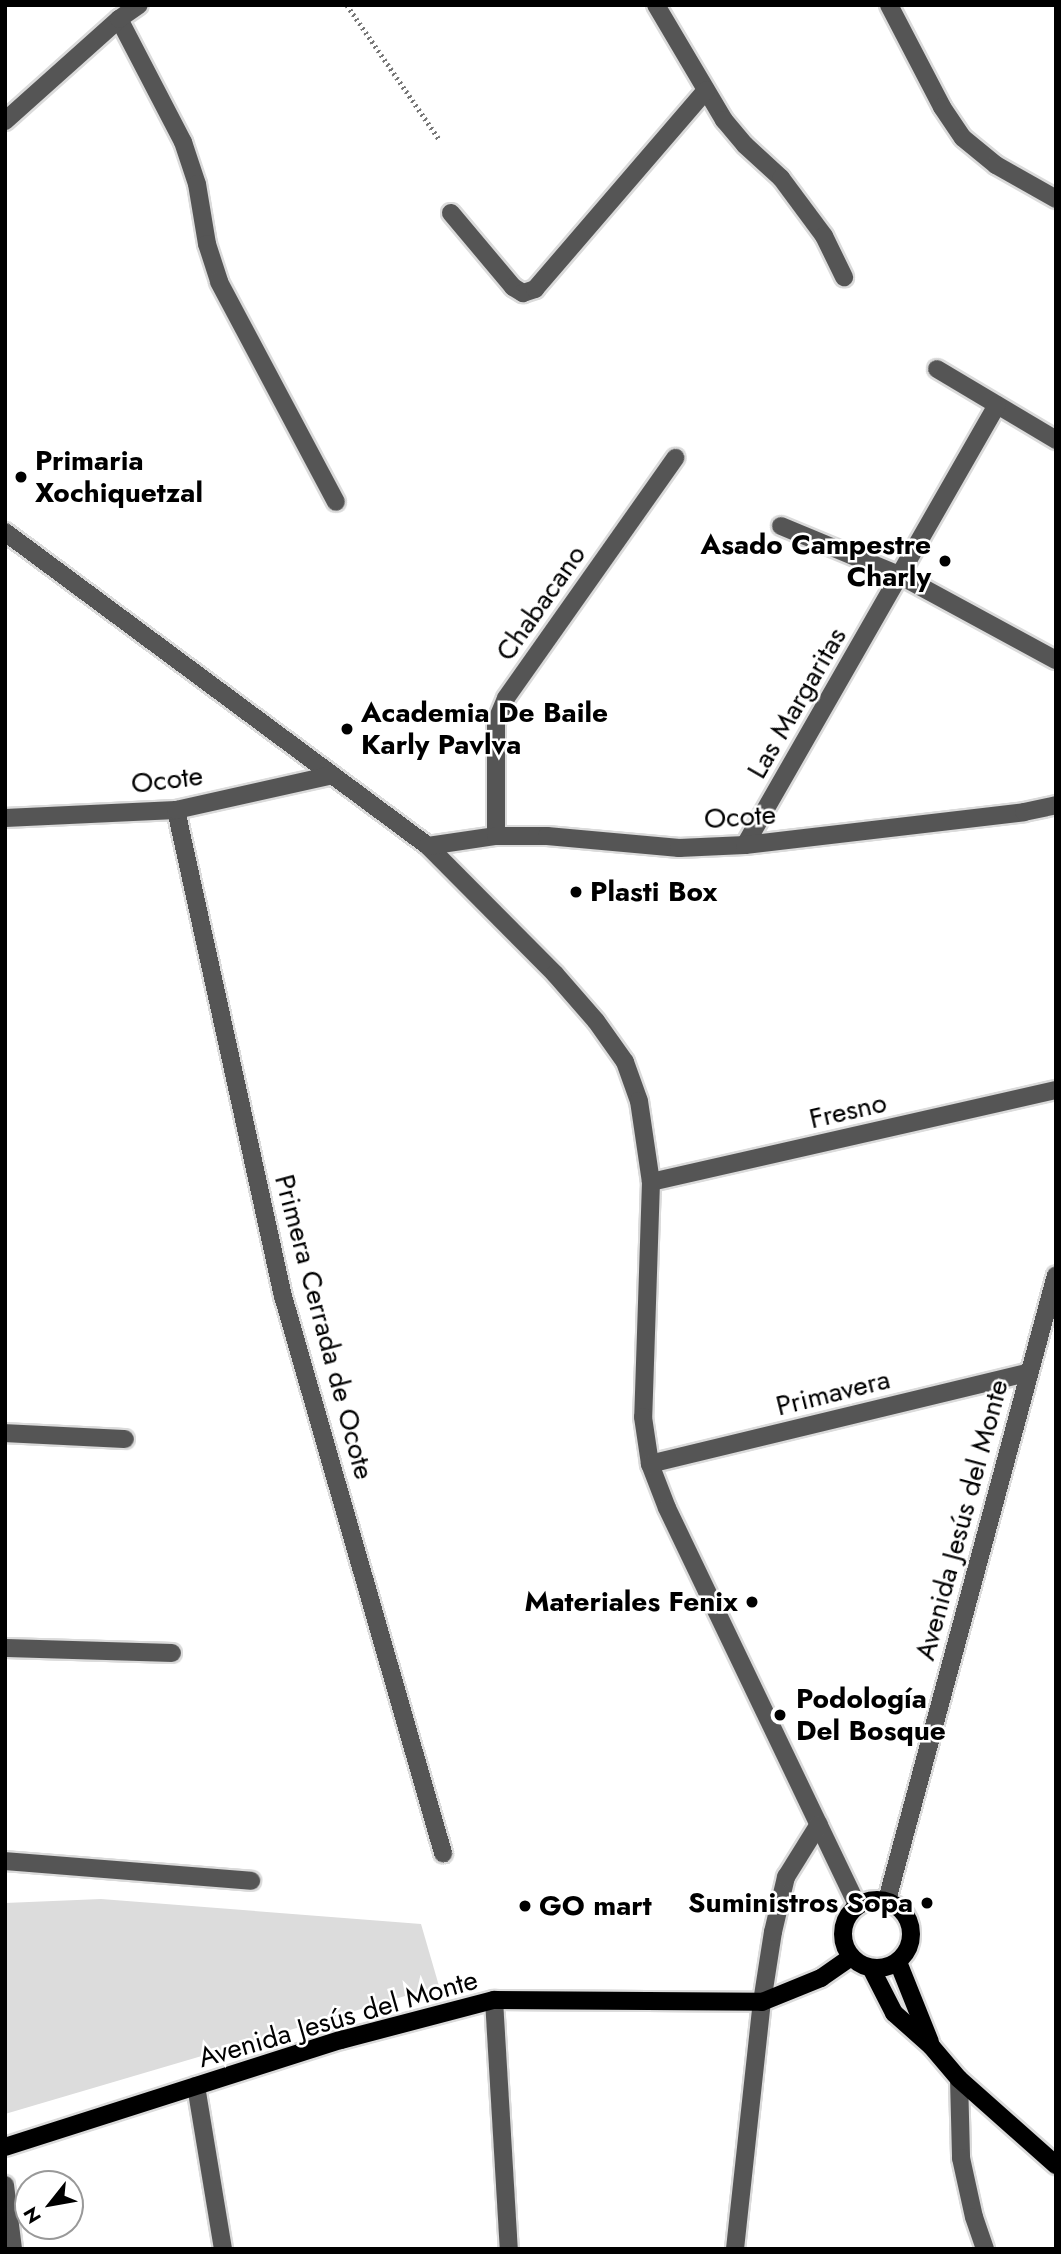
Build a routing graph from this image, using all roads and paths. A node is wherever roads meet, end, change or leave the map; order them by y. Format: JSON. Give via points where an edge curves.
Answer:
{"nodes":[{"id":1,"x":139,"y":5,"type":"edge"},
{"id":2,"x":347,"y":5,"type":"edge"},
{"id":3,"x":656,"y":5,"type":"edge"},
{"id":4,"x":889,"y":5,"type":"edge"},
{"id":5,"x":119,"y":19,"type":"junction"},
{"id":6,"x":706,"y":89,"type":"junction"},
{"id":7,"x":5,"y":121,"type":"edge"},
{"id":8,"x":439,"y":139,"type":"dead end"},
{"id":9,"x":1056,"y":199,"type":"edge"},
{"id":10,"x":451,"y":213,"type":"dead end"},
{"id":11,"x":844,"y":277,"type":"dead end"},
{"id":12,"x":937,"y":369,"type":"dead end"},
{"id":13,"x":997,"y":405,"type":"junction"},
{"id":14,"x":1056,"y":440,"type":"edge"},
{"id":15,"x":675,"y":457,"type":"dead end"},
{"id":16,"x":336,"y":502,"type":"dead end"},
{"id":17,"x":781,"y":526,"type":"dead end"},
{"id":18,"x":5,"y":532,"type":"edge"},
{"id":19,"x":901,"y":576,"type":"junction"},
{"id":20,"x":1056,"y":660,"type":"edge"},
{"id":21,"x":332,"y":775,"type":"junction"},
{"id":22,"x":1056,"y":805,"type":"edge"},
{"id":23,"x":176,"y":810,"type":"junction"},
{"id":24,"x":5,"y":818,"type":"edge"},
{"id":25,"x":496,"y":836,"type":"junction"},
{"id":26,"x":746,"y":845,"type":"junction"},
{"id":27,"x":428,"y":846,"type":"junction"},
{"id":28,"x":1056,"y":1090,"type":"edge"},
{"id":29,"x":652,"y":1182,"type":"junction"},
{"id":30,"x":1056,"y":1275,"type":"edge"},
{"id":31,"x":1029,"y":1372,"type":"junction"},
{"id":32,"x":5,"y":1433,"type":"edge"},
{"id":33,"x":125,"y":1439,"type":"dead end"},
{"id":34,"x":650,"y":1464,"type":"junction"},
{"id":35,"x":5,"y":1648,"type":"edge"},
{"id":36,"x":172,"y":1653,"type":"dead end"},
{"id":37,"x":819,"y":1824,"type":"junction"},
{"id":38,"x":443,"y":1853,"type":"dead end"},
{"id":39,"x":5,"y":1861,"type":"edge"},
{"id":40,"x":251,"y":1881,"type":"dead end"},
{"id":41,"x":887,"y":1900,"type":"junction"},
{"id":42,"x":858,"y":1904,"type":"junction"},
{"id":43,"x":851,"y":1957,"type":"junction"},
{"id":44,"x":898,"y":1962,"type":"junction"},
{"id":45,"x":871,"y":1968,"type":"junction"},
{"id":46,"x":494,"y":2000,"type":"junction"},
{"id":47,"x":762,"y":2003,"type":"junction"},
{"id":48,"x":932,"y":2046,"type":"junction"},
{"id":49,"x":958,"y":2079,"type":"junction"},
{"id":50,"x":196,"y":2086,"type":"junction"},
{"id":51,"x":5,"y":2147,"type":"edge"},
{"id":52,"x":1056,"y":2165,"type":"edge"},
{"id":53,"x":5,"y":2185,"type":"edge"},
{"id":54,"x":13,"y":2249,"type":"edge"},
{"id":55,"x":223,"y":2249,"type":"edge"},
{"id":56,"x":509,"y":2249,"type":"edge"},
{"id":57,"x":735,"y":2249,"type":"edge"},
{"id":58,"x":985,"y":2249,"type":"edge"}],
"edges":[{"from":1,"to":5,"type":"street"},
{"from":2,"to":8,"type":"path"},
{"from":3,"to":6,"type":"street"},
{"from":4,"to":9,"type":"street","via":[[963,138],[996,165]]},
{"from":5,"to":7,"type":"street"},
{"from":5,"to":16,"type":"street","via":[[183,142],[219,282]]},
{"from":6,"to":10,"type":"street","via":[[535,289],[523,293],[513,287]]},
{"from":6,"to":11,"type":"street","via":[[744,145],[781,178],[824,236]]},
{"from":12,"to":13,"type":"street"},
{"from":13,"to":14,"type":"street"},
{"from":13,"to":19,"type":"street","name":"Las Margaritas"},
{"from":15,"to":25,"type":"street","name":"Chabacano","via":[[506,698],[496,722]]},
{"from":17,"to":19,"type":"street"},
{"from":18,"to":21,"type":"street"},
{"from":19,"to":20,"type":"street"},
{"from":19,"to":26,"type":"street","name":"Las Margaritas"},
{"from":21,"to":23,"type":"street","name":"Ocote"},
{"from":21,"to":27,"type":"street"},
{"from":22,"to":26,"type":"street","name":"Ocote","via":[[1024,813]]},
{"from":23,"to":24,"type":"street","name":"Ocote"},
{"from":23,"to":38,"type":"street","name":"Primera Cerrada de Ocote","via":[[284,1296]]},
{"from":25,"to":26,"type":"street","name":"Ocote","via":[[679,848]]},
{"from":25,"to":27,"type":"street","name":"Ocote"},
{"from":27,"to":29,"type":"street","via":[[555,974],[625,1062],[639,1101]]},
{"from":28,"to":29,"type":"street","name":"Fresno"},
{"from":29,"to":34,"type":"street","via":[[643,1417]]},
{"from":30,"to":31,"type":"street","name":"Avenida Jesús del Monte"},
{"from":31,"to":34,"type":"street","name":"Primavera"},
{"from":31,"to":41,"type":"street","name":"Avenida Jesús del Monte"},
{"from":32,"to":33,"type":"street"},
{"from":34,"to":37,"type":"street"},
{"from":35,"to":36,"type":"street"},
{"from":37,"to":42,"type":"street"},
{"from":37,"to":47,"type":"street","via":[[786,1877]]},
{"from":39,"to":40,"type":"street"},
{"from":41,"to":42,"type":"main road"},
{"from":41,"to":44,"type":"main road","via":[[904,1912],[912,1931],[909,1949]]},
{"from":42,"to":43,"type":"main road","via":[[845,1917],[842,1935]]},
{"from":43,"to":45,"type":"main road"},
{"from":43,"to":47,"type":"main road","name":"Avenida Jesús del Monte","via":[[821,1978]]},
{"from":44,"to":45,"type":"main road"},
{"from":44,"to":48,"type":"main road"},
{"from":45,"to":48,"type":"main road","via":[[894,2013]]},
{"from":46,"to":47,"type":"main road","name":"Avenida Jesús del Monte"},
{"from":46,"to":50,"type":"main road","name":"Avenida Jesús del Monte","via":[[341,2039]]},
{"from":46,"to":56,"type":"street"},
{"from":47,"to":57,"type":"street"},
{"from":48,"to":49,"type":"main road"},
{"from":49,"to":52,"type":"main road"},
{"from":49,"to":58,"type":"street","via":[[961,2158]]},
{"from":50,"to":51,"type":"main road","name":"Avenida Jesús del Monte"},
{"from":50,"to":55,"type":"street"},
{"from":53,"to":54,"type":"street"}]}
